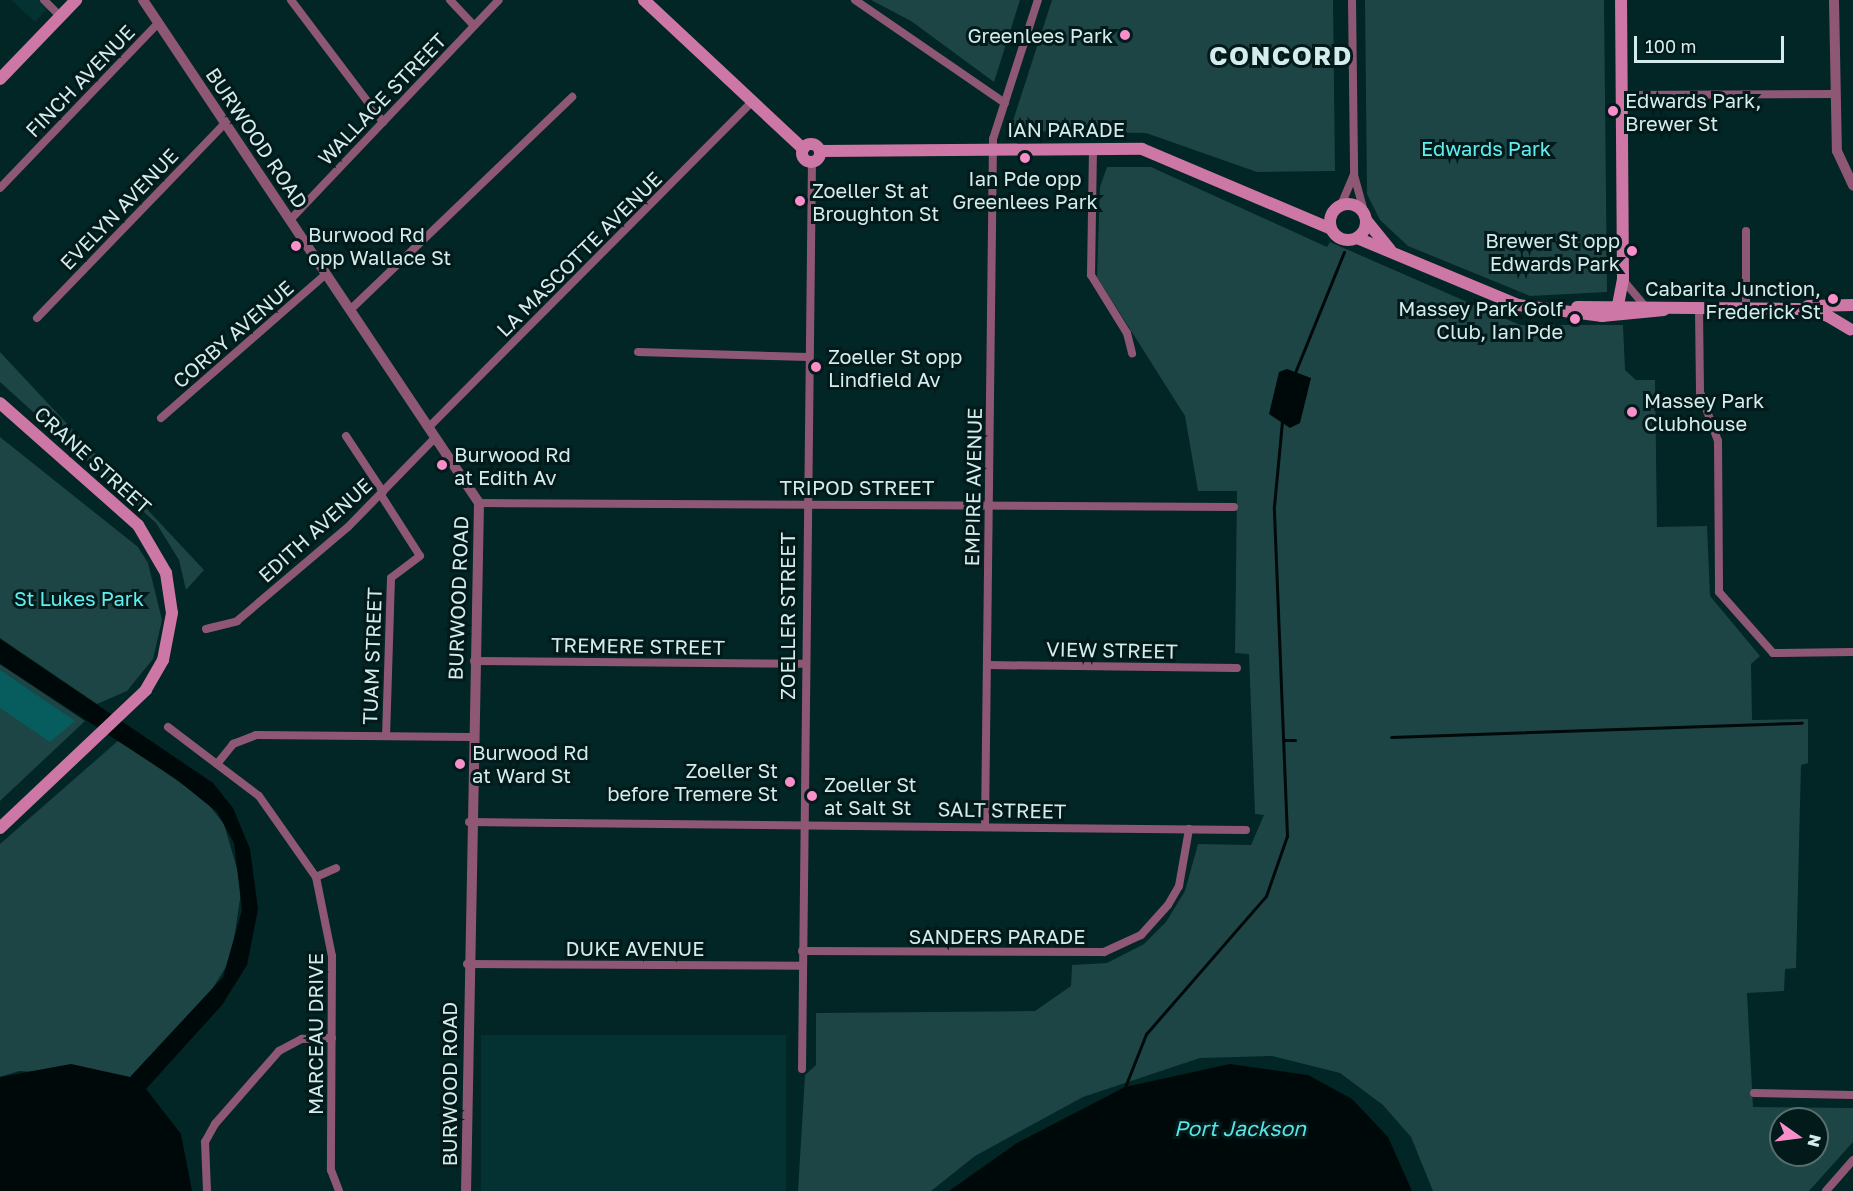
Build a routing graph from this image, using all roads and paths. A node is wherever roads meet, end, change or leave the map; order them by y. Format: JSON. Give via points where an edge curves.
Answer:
{"nodes":[{"id":1,"x":44,"y":0,"type":"edge"},
{"id":2,"x":76,"y":0,"type":"edge"},
{"id":3,"x":143,"y":0,"type":"edge"},
{"id":4,"x":291,"y":0,"type":"edge"},
{"id":5,"x":450,"y":0,"type":"edge"},
{"id":6,"x":499,"y":0,"type":"edge"},
{"id":7,"x":644,"y":0,"type":"edge"},
{"id":8,"x":855,"y":0,"type":"edge"},
{"id":9,"x":1038,"y":0,"type":"edge"},
{"id":10,"x":1352,"y":0,"type":"edge"},
{"id":11,"x":1621,"y":0,"type":"edge"},
{"id":12,"x":1834,"y":0,"type":"edge"},
{"id":13,"x":60,"y":16,"type":"junction"},
{"id":14,"x":158,"y":23,"type":"junction"},
{"id":15,"x":474,"y":26,"type":"junction"},
{"id":16,"x":0,"y":79,"type":"edge"},
{"id":17,"x":1835,"y":94,"type":"junction"},
{"id":18,"x":1622,"y":95,"type":"junction"},
{"id":19,"x":572,"y":97,"type":"dead end"},
{"id":20,"x":752,"y":102,"type":"junction"},
{"id":21,"x":1005,"y":103,"type":"junction"},
{"id":22,"x":383,"y":122,"type":"junction"},
{"id":23,"x":225,"y":123,"type":"junction"},
{"id":24,"x":993,"y":148,"type":"junction"},
{"id":25,"x":1093,"y":148,"type":"junction"},
{"id":26,"x":803,"y":149,"type":"junction"},
{"id":27,"x":820,"y":151,"type":"junction"},
{"id":28,"x":812,"y":163,"type":"junction"},
{"id":29,"x":1354,"y":175,"type":"junction"},
{"id":30,"x":1853,"y":186,"type":"edge"},
{"id":31,"x":0,"y":188,"type":"edge"},
{"id":32,"x":1337,"y":208,"type":"junction"},
{"id":33,"x":1300,"y":214,"type":"junction"},
{"id":34,"x":1366,"y":218,"type":"junction"},
{"id":35,"x":290,"y":220,"type":"junction"},
{"id":36,"x":1331,"y":229,"type":"junction"},
{"id":37,"x":1746,"y":231,"type":"dead end"},
{"id":38,"x":1358,"y":238,"type":"junction"},
{"id":39,"x":1391,"y":250,"type":"junction"},
{"id":40,"x":326,"y":274,"type":"junction"},
{"id":41,"x":1623,"y":280,"type":"junction"},
{"id":42,"x":1618,"y":305,"type":"junction"},
{"id":43,"x":1644,"y":305,"type":"junction"},
{"id":44,"x":1853,"y":305,"type":"edge"},
{"id":45,"x":1555,"y":309,"type":"junction"},
{"id":46,"x":1746,"y":309,"type":"junction"},
{"id":47,"x":1798,"y":309,"type":"junction"},
{"id":48,"x":350,"y":310,"type":"junction"},
{"id":49,"x":1664,"y":310,"type":"junction"},
{"id":50,"x":1699,"y":310,"type":"junction"},
{"id":51,"x":1635,"y":315,"type":"junction"},
{"id":52,"x":38,"y":318,"type":"dead end"},
{"id":53,"x":1851,"y":331,"type":"edge"},
{"id":54,"x":638,"y":352,"type":"dead end"},
{"id":55,"x":1132,"y":353,"type":"dead end"},
{"id":56,"x":808,"y":357,"type":"junction"},
{"id":57,"x":0,"y":403,"type":"edge"},
{"id":58,"x":161,"y":418,"type":"dead end"},
{"id":59,"x":428,"y":428,"type":"junction"},
{"id":60,"x":346,"y":436,"type":"dead end"},
{"id":61,"x":435,"y":438,"type":"junction"},
{"id":62,"x":382,"y":494,"type":"junction"},
{"id":63,"x":479,"y":503,"type":"junction"},
{"id":64,"x":804,"y":504,"type":"junction"},
{"id":65,"x":989,"y":504,"type":"junction"},
{"id":66,"x":1234,"y":507,"type":"dead end"},
{"id":67,"x":206,"y":629,"type":"dead end"},
{"id":68,"x":1853,"y":652,"type":"edge"},
{"id":69,"x":474,"y":661,"type":"junction"},
{"id":70,"x":803,"y":664,"type":"junction"},
{"id":71,"x":987,"y":665,"type":"junction"},
{"id":72,"x":1237,"y":668,"type":"dead end"},
{"id":73,"x":168,"y":728,"type":"dead end"},
{"id":74,"x":386,"y":736,"type":"junction"},
{"id":75,"x":471,"y":737,"type":"junction"},
{"id":76,"x":217,"y":764,"type":"junction"},
{"id":77,"x":469,"y":822,"type":"junction"},
{"id":78,"x":803,"y":823,"type":"junction"},
{"id":79,"x":986,"y":826,"type":"junction"},
{"id":80,"x":0,"y":828,"type":"edge"},
{"id":81,"x":1189,"y":829,"type":"junction"},
{"id":82,"x":1246,"y":830,"type":"dead end"},
{"id":83,"x":336,"y":868,"type":"dead end"},
{"id":84,"x":316,"y":877,"type":"junction"},
{"id":85,"x":802,"y":951,"type":"junction"},
{"id":86,"x":467,"y":964,"type":"junction"},
{"id":87,"x":802,"y":966,"type":"junction"},
{"id":88,"x":332,"y":1038,"type":"junction"},
{"id":89,"x":802,"y":1069,"type":"dead end"},
{"id":90,"x":1754,"y":1093,"type":"dead end"},
{"id":91,"x":1853,"y":1095,"type":"edge"},
{"id":92,"x":1853,"y":1160,"type":"edge"},
{"id":93,"x":207,"y":1191,"type":"edge"},
{"id":94,"x":339,"y":1191,"type":"edge"},
{"id":95,"x":466,"y":1191,"type":"edge"},
{"id":96,"x":1826,"y":1191,"type":"edge"}],
"edges":[{"from":1,"to":13,"type":"street"},
{"from":2,"to":13,"type":"main road"},
{"from":3,"to":14,"type":"street","name":"BURWOOD ROAD"},
{"from":4,"to":22,"type":"street"},
{"from":5,"to":15,"type":"street"},
{"from":6,"to":15,"type":"street","name":"WALLACE STREET"},
{"from":7,"to":20,"type":"main road"},
{"from":8,"to":21,"type":"street"},
{"from":9,"to":21,"type":"street","name":"EMPIRE AVENUE"},
{"from":10,"to":29,"type":"street"},
{"from":11,"to":18,"type":"main road"},
{"from":12,"to":17,"type":"street"},
{"from":13,"to":16,"type":"main road"},
{"from":14,"to":23,"type":"street","name":"BURWOOD ROAD"},
{"from":14,"to":31,"type":"street","name":"FINCH AVENUE"},
{"from":15,"to":22,"type":"street","name":"WALLACE STREET"},
{"from":17,"to":18,"type":"street"},
{"from":17,"to":30,"type":"street","via":[[1837,151]]},
{"from":18,"to":41,"type":"main road"},
{"from":19,"to":48,"type":"street"},
{"from":20,"to":26,"type":"main road"},
{"from":20,"to":59,"type":"street","name":"LA MASCOTTE AVENUE"},
{"from":21,"to":24,"type":"street","name":"EMPIRE AVENUE"},
{"from":22,"to":35,"type":"street","name":"WALLACE STREET"},
{"from":23,"to":35,"type":"street","name":"BURWOOD ROAD"},
{"from":23,"to":52,"type":"street","name":"EVELYN AVENUE"},
{"from":24,"to":25,"type":"main road","name":"IAN PARADE"},
{"from":24,"to":27,"type":"main road","name":"IAN PARADE"},
{"from":24,"to":65,"type":"street","name":"EMPIRE AVENUE"},
{"from":25,"to":33,"type":"main road","name":"IAN PARADE","via":[[1156,153]]},
{"from":25,"to":55,"type":"street","via":[[1091,275],[1127,333]]},
{"from":26,"to":27,"type":"main road","name":"IAN PARADE","via":[[814,144]]},
{"from":26,"to":28,"type":"main road","via":[[802,157]]},
{"from":27,"to":28,"type":"main road"},
{"from":28,"to":56,"type":"street","name":"ZOELLER STREET"},
{"from":29,"to":32,"type":"street"},
{"from":29,"to":34,"type":"street"},
{"from":32,"to":33,"type":"main road","name":"IAN PARADE"},
{"from":32,"to":34,"type":"main road","via":[[1358,206]]},
{"from":32,"to":36,"type":"main road"},
{"from":33,"to":36,"type":"main road","name":"IAN PARADE"},
{"from":34,"to":38,"type":"main road"},
{"from":34,"to":39,"type":"main road"},
{"from":35,"to":40,"type":"street","name":"BURWOOD ROAD"},
{"from":36,"to":38,"type":"main road","via":[[1340,238]]},
{"from":37,"to":46,"type":"street"},
{"from":38,"to":39,"type":"main road"},
{"from":39,"to":45,"type":"main road","via":[[1518,305]]},
{"from":40,"to":48,"type":"street","name":"BURWOOD ROAD"},
{"from":40,"to":58,"type":"street","name":"CORBY AVENUE"},
{"from":41,"to":42,"type":"main road"},
{"from":41,"to":43,"type":"street"},
{"from":42,"to":43,"type":"main road"},
{"from":42,"to":45,"type":"main road"},
{"from":42,"to":51,"type":"main road"},
{"from":43,"to":49,"type":"main road"},
{"from":44,"to":47,"type":"main road"},
{"from":44,"to":53,"type":"main road","via":[[1846,319]]},
{"from":45,"to":51,"type":"main road"},
{"from":46,"to":47,"type":"main road"},
{"from":46,"to":50,"type":"main road"},
{"from":47,"to":53,"type":"main road","via":[[1828,316]]},
{"from":48,"to":59,"type":"street","name":"BURWOOD ROAD"},
{"from":49,"to":50,"type":"main road"},
{"from":49,"to":51,"type":"main road"},
{"from":50,"to":68,"type":"street","via":[[1700,392],[1718,441],[1719,592],[1773,653]]},
{"from":54,"to":56,"type":"street"},
{"from":56,"to":64,"type":"street","name":"ZOELLER STREET"},
{"from":57,"to":80,"type":"main road","name":"CRANE STREET","via":[[138,525],[166,573],[172,613],[168,644],[155,677],[125,714]]},
{"from":59,"to":61,"type":"street","name":"BURWOOD ROAD"},
{"from":60,"to":62,"type":"street","name":"TUAM STREET"},
{"from":61,"to":62,"type":"street","name":"EDITH AVENUE"},
{"from":61,"to":63,"type":"street","name":"BURWOOD ROAD"},
{"from":62,"to":67,"type":"street","name":"EDITH AVENUE","via":[[237,621]]},
{"from":62,"to":74,"type":"street","name":"TUAM STREET","via":[[420,556],[391,578]]},
{"from":63,"to":64,"type":"street","name":"TRIPOD STREET"},
{"from":63,"to":69,"type":"street","name":"BURWOOD ROAD"},
{"from":64,"to":65,"type":"street","name":"TRIPOD STREET"},
{"from":64,"to":70,"type":"street","name":"ZOELLER STREET"},
{"from":65,"to":66,"type":"street","name":"TRIPOD STREET"},
{"from":65,"to":71,"type":"street","name":"EMPIRE AVENUE"},
{"from":69,"to":70,"type":"street","name":"TREMERE STREET"},
{"from":69,"to":75,"type":"street","name":"BURWOOD ROAD"},
{"from":70,"to":78,"type":"street","name":"ZOELLER STREET"},
{"from":71,"to":72,"type":"street","name":"VIEW STREET"},
{"from":71,"to":79,"type":"street","name":"EMPIRE AVENUE"},
{"from":73,"to":76,"type":"street","name":"MARCEAU DRIVE"},
{"from":74,"to":75,"type":"street"},
{"from":74,"to":76,"type":"street","via":[[250,736],[233,744]]},
{"from":75,"to":77,"type":"street","name":"BURWOOD ROAD"},
{"from":76,"to":84,"type":"street","name":"MARCEAU DRIVE","via":[[260,796]]},
{"from":77,"to":78,"type":"street","name":"SALT STREET"},
{"from":77,"to":86,"type":"street","name":"BURWOOD ROAD"},
{"from":78,"to":79,"type":"street","name":"SALT STREET"},
{"from":78,"to":85,"type":"street","name":"ZOELLER STREET"},
{"from":79,"to":81,"type":"street","name":"SALT STREET"},
{"from":81,"to":82,"type":"street","name":"SALT STREET"},
{"from":81,"to":85,"type":"street","name":"SANDERS PARADE","via":[[1179,886],[1168,905],[1141,935],[1104,952]]},
{"from":83,"to":84,"type":"street"},
{"from":84,"to":88,"type":"street","name":"MARCEAU DRIVE","via":[[332,956]]},
{"from":85,"to":87,"type":"street","name":"ZOELLER STREET"},
{"from":86,"to":87,"type":"street","name":"DUKE AVENUE"},
{"from":86,"to":95,"type":"street","name":"BURWOOD ROAD"},
{"from":87,"to":89,"type":"street","name":"ZOELLER STREET"},
{"from":88,"to":93,"type":"street","via":[[302,1039],[279,1050],[215,1124],[205,1143]]},
{"from":88,"to":94,"type":"street","name":"MARCEAU DRIVE","via":[[331,1170]]},
{"from":90,"to":91,"type":"street"},
{"from":92,"to":96,"type":"street"}]}
